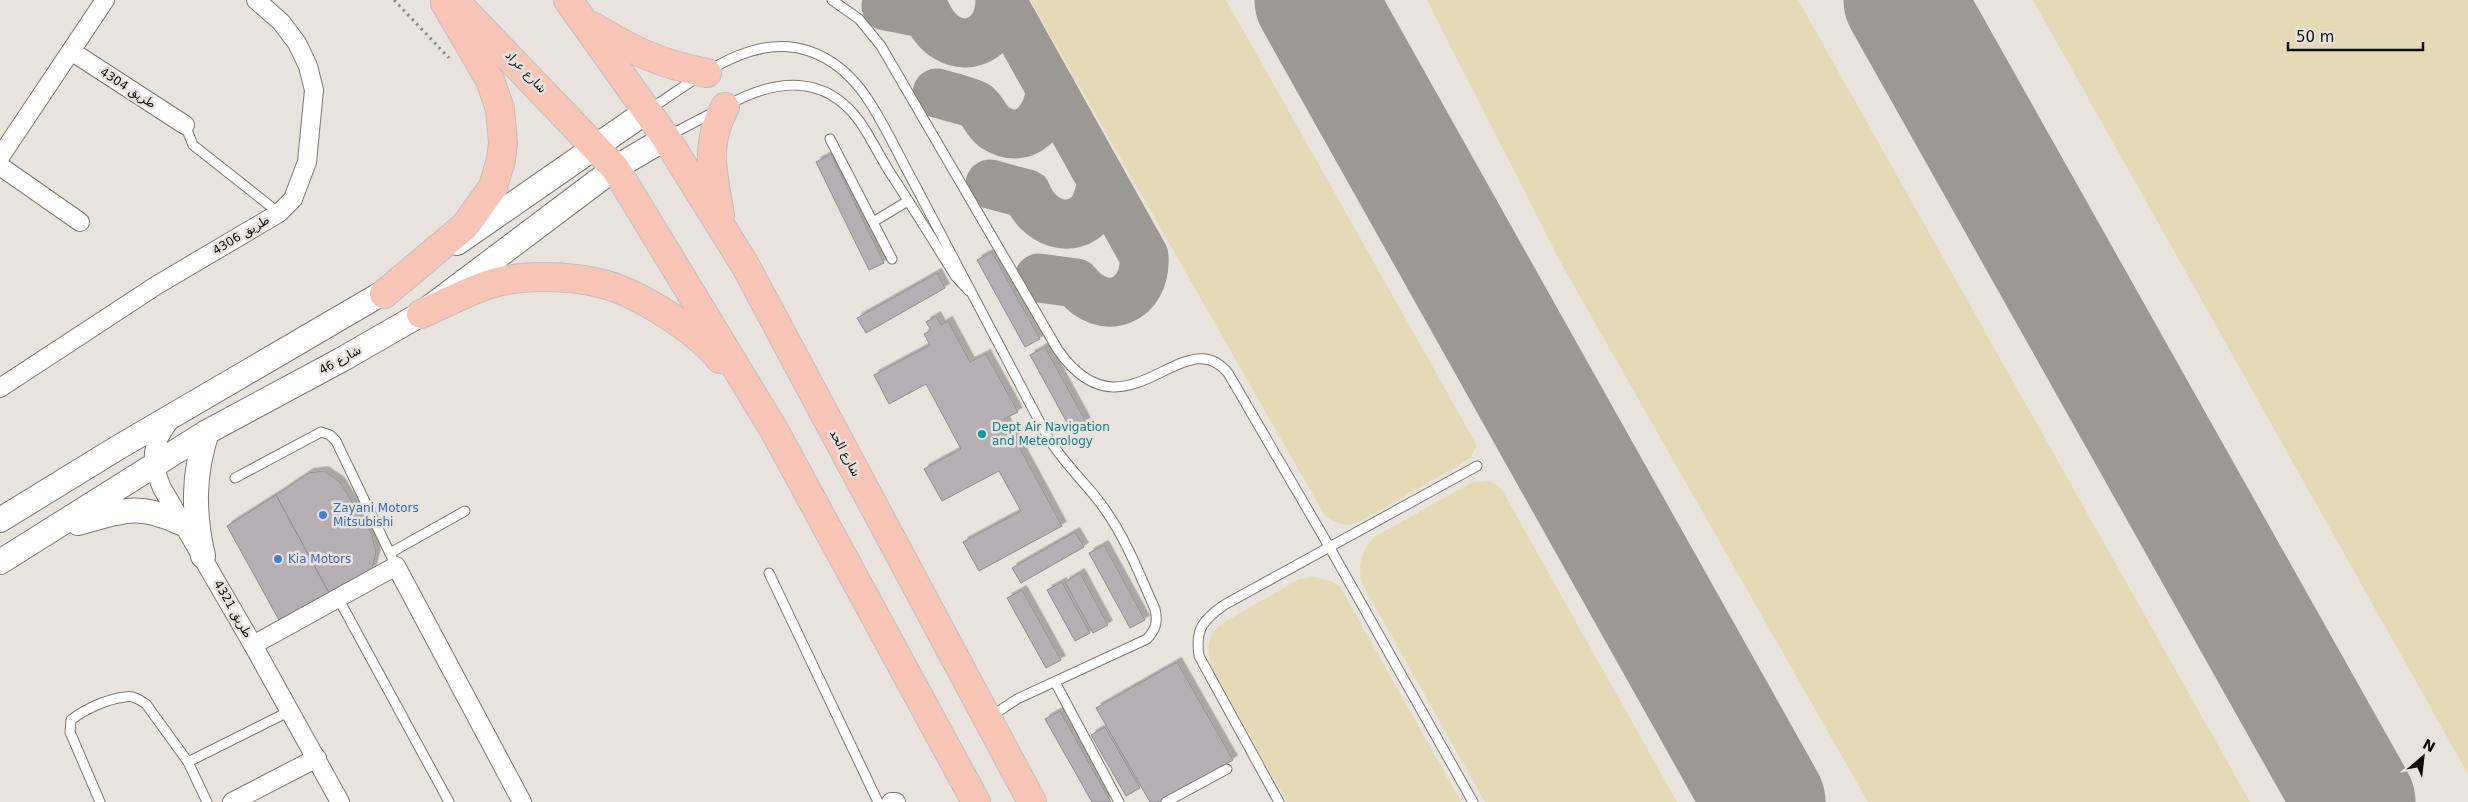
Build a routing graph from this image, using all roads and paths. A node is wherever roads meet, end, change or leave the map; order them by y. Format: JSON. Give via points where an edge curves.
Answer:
{"nodes":[{"id":1,"x":105,"y":0,"type":"edge"},
{"id":2,"x":256,"y":0,"type":"edge"},
{"id":3,"x":394,"y":0,"type":"edge"},
{"id":4,"x":443,"y":0,"type":"edge"},
{"id":5,"x":454,"y":0,"type":"edge"},
{"id":6,"x":832,"y":0,"type":"edge"},
{"id":7,"x":576,"y":10,"type":"edge"},
{"id":8,"x":71,"y":51,"type":"junction"},
{"id":9,"x":454,"y":64,"type":"dead end"},
{"id":10,"x":708,"y":73,"type":"junction"},
{"id":11,"x":725,"y":107,"type":"junction"},
{"id":12,"x":647,"y":111,"type":"junction"},
{"id":13,"x":185,"y":125,"type":"joint"},
{"id":14,"x":666,"y":138,"type":"junction"},
{"id":15,"x":830,"y":139,"type":"dead end"},
{"id":16,"x":890,"y":140,"type":"junction"},
{"id":17,"x":596,"y":146,"type":"junction"},
{"id":18,"x":3,"y":148,"type":"edge"},
{"id":19,"x":875,"y":149,"type":"junction"},
{"id":20,"x":0,"y":166,"type":"edge"},
{"id":21,"x":615,"y":168,"type":"junction"},
{"id":22,"x":911,"y":178,"type":"junction"},
{"id":23,"x":898,"y":185,"type":"junction"},
{"id":24,"x":908,"y":201,"type":"junction"},
{"id":25,"x":279,"y":212,"type":"junction"},
{"id":26,"x":80,"y":222,"type":"dead end"},
{"id":27,"x":873,"y":222,"type":"junction"},
{"id":28,"x":722,"y":229,"type":"junction"},
{"id":29,"x":892,"y":259,"type":"dead end"},
{"id":30,"x":384,"y":294,"type":"junction"},
{"id":31,"x":973,"y":294,"type":"junction"},
{"id":32,"x":421,"y":314,"type":"junction"},
{"id":33,"x":0,"y":388,"type":"edge"},
{"id":34,"x":174,"y":415,"type":"junction"},
{"id":35,"x":774,"y":430,"type":"junction"},
{"id":36,"x":207,"y":432,"type":"junction"},
{"id":37,"x":1477,"y":466,"type":"dead end"},
{"id":38,"x":153,"y":467,"type":"junction"},
{"id":39,"x":235,"y":478,"type":"dead end"},
{"id":40,"x":465,"y":512,"type":"dead end"},
{"id":41,"x":0,"y":520,"type":"edge"},
{"id":42,"x":181,"y":523,"type":"junction"},
{"id":43,"x":54,"y":529,"type":"junction"},
{"id":44,"x":1330,"y":548,"type":"junction"},
{"id":45,"x":202,"y":556,"type":"junction"},
{"id":46,"x":393,"y":559,"type":"junction"},
{"id":47,"x":0,"y":562,"type":"edge"},
{"id":48,"x":769,"y":573,"type":"dead end"},
{"id":49,"x":338,"y":598,"type":"junction"},
{"id":50,"x":253,"y":645,"type":"junction"},
{"id":51,"x":1054,"y":682,"type":"junction"},
{"id":52,"x":290,"y":711,"type":"junction"},
{"id":53,"x":988,"y":719,"type":"junction"},
{"id":54,"x":317,"y":758,"type":"junction"},
{"id":55,"x":188,"y":762,"type":"junction"},
{"id":56,"x":1227,"y":769,"type":"dead end"},
{"id":57,"x":251,"y":798,"type":"edge"},
{"id":58,"x":100,"y":802,"type":"edge"},
{"id":59,"x":207,"y":802,"type":"edge"},
{"id":60,"x":232,"y":802,"type":"edge"},
{"id":61,"x":340,"y":802,"type":"edge"},
{"id":62,"x":449,"y":802,"type":"edge"},
{"id":63,"x":522,"y":802,"type":"edge"},
{"id":64,"x":878,"y":802,"type":"edge"},
{"id":65,"x":891,"y":802,"type":"edge"},
{"id":66,"x":896,"y":802,"type":"edge"},
{"id":67,"x":976,"y":802,"type":"edge"},
{"id":68,"x":1032,"y":802,"type":"edge"},
{"id":69,"x":1119,"y":802,"type":"edge"},
{"id":70,"x":1166,"y":802,"type":"edge"},
{"id":71,"x":1279,"y":802,"type":"edge"},
{"id":72,"x":1472,"y":802,"type":"edge"}],
"edges":[{"from":1,"to":8,"type":"street"},
{"from":2,"to":25,"type":"street","name":"طريق 4306","via":[[281,22],[297,43],[308,66],[314,90],[307,162],[293,199]]},
{"from":3,"to":9,"type":"path"},
{"from":4,"to":30,"type":"main road","via":[[490,80],[500,109],[501,160],[493,187],[465,226]]},
{"from":5,"to":17,"type":"main road","name":"شارع عراد"},
{"from":6,"to":44,"type":"lane","via":[[859,19],[881,46],[1058,350],[1078,375],[1097,385],[1120,388],[1195,359],[1218,363],[1228,373]]},
{"from":7,"to":10,"type":"main road","via":[[637,53],[659,62]]},
{"from":7,"to":12,"type":"main road"},
{"from":8,"to":13,"type":"street","name":"طريق 4304"},
{"from":8,"to":18,"type":"street"},
{"from":10,"to":12,"type":"lane"},
{"from":10,"to":16,"type":"lane","via":[[734,56],[752,50],[789,46],[808,50],[825,57],[854,81],[868,98]]},
{"from":11,"to":14,"type":"lane"},
{"from":11,"to":19,"type":"lane","via":[[759,89],[775,85],[807,86],[850,110]]},
{"from":11,"to":28,"type":"main road","via":[[714,131],[711,158]]},
{"from":12,"to":14,"type":"main road","name":"شارع الحد"},
{"from":12,"to":17,"type":"main road"},
{"from":13,"to":25,"type":"lane","via":[[193,145]]},
{"from":14,"to":21,"type":"main road","name":"شارع 46"},
{"from":14,"to":28,"type":"main road","name":"شارع الحد"},
{"from":15,"to":27,"type":"lane"},
{"from":16,"to":19,"type":"lane"},
{"from":16,"to":22,"type":"lane"},
{"from":17,"to":21,"type":"main road"},
{"from":17,"to":30,"type":"main road"},
{"from":19,"to":23,"type":"lane"},
{"from":20,"to":26,"type":"street"},
{"from":21,"to":32,"type":"main road","name":"شارع 46"},
{"from":21,"to":35,"type":"main road"},
{"from":22,"to":23,"type":"lane"},
{"from":22,"to":31,"type":"lane"},
{"from":23,"to":24,"type":"lane"},
{"from":24,"to":27,"type":"lane"},
{"from":24,"to":31,"type":"lane","via":[[956,277]]},
{"from":25,"to":33,"type":"street","name":"طريق 4306","via":[[157,285]]},
{"from":27,"to":29,"type":"lane"},
{"from":28,"to":53,"type":"main road","name":"شارع الحد"},
{"from":30,"to":34,"type":"main road"},
{"from":31,"to":51,"type":"lane","via":[[1056,450],[1098,499],[1116,527],[1157,619],[1147,639]]},
{"from":32,"to":35,"type":"main road","via":[[488,285],[540,276],[604,284],[660,309],[710,346]]},
{"from":32,"to":36,"type":"main road","name":"شارع 46"},
{"from":34,"to":38,"type":"street","via":[[156,442],[152,454]]},
{"from":34,"to":41,"type":"main road"},
{"from":35,"to":67,"type":"main road"},
{"from":36,"to":38,"type":"main road","name":"شارع 46"},
{"from":36,"to":45,"type":"main road","via":[[198,464],[194,506]]},
{"from":37,"to":44,"type":"lane"},
{"from":38,"to":42,"type":"street","name":"طريق 4321"},
{"from":38,"to":43,"type":"main road","name":"شارع 46"},
{"from":39,"to":46,"type":"lane","via":[[321,432],[330,435],[336,441]]},
{"from":40,"to":46,"type":"lane"},
{"from":42,"to":43,"type":"main road","via":[[152,511],[130,509]]},
{"from":42,"to":45,"type":"street","name":"طريق 4321"},
{"from":43,"to":47,"type":"main road","name":"شارع 46"},
{"from":44,"to":71,"type":"lane","via":[[1224,605],[1207,618],[1198,636],[1199,656]]},
{"from":44,"to":72,"type":"lane"},
{"from":45,"to":50,"type":"street","name":"طريق 4321"},
{"from":46,"to":49,"type":"street"},
{"from":46,"to":63,"type":"street"},
{"from":48,"to":64,"type":"lane"},
{"from":49,"to":50,"type":"street"},
{"from":49,"to":62,"type":"lane"},
{"from":50,"to":52,"type":"street","name":"طريق 4321"},
{"from":51,"to":53,"type":"lane","via":[[1017,699]]},
{"from":51,"to":69,"type":"lane"},
{"from":52,"to":54,"type":"street","name":"طريق 4321"},
{"from":52,"to":55,"type":"lane"},
{"from":53,"to":68,"type":"main road","name":"شارع الحد"},
{"from":54,"to":57,"type":"street"},
{"from":54,"to":61,"type":"street","name":"طريق 4321"},
{"from":55,"to":58,"type":"lane","via":[[146,704],[138,698],[126,696],[81,712],[71,720],[70,732]]},
{"from":55,"to":59,"type":"lane"},
{"from":56,"to":70,"type":"lane"},
{"from":57,"to":60,"type":"street"},
{"from":65,"to":66,"type":"street"}]}
